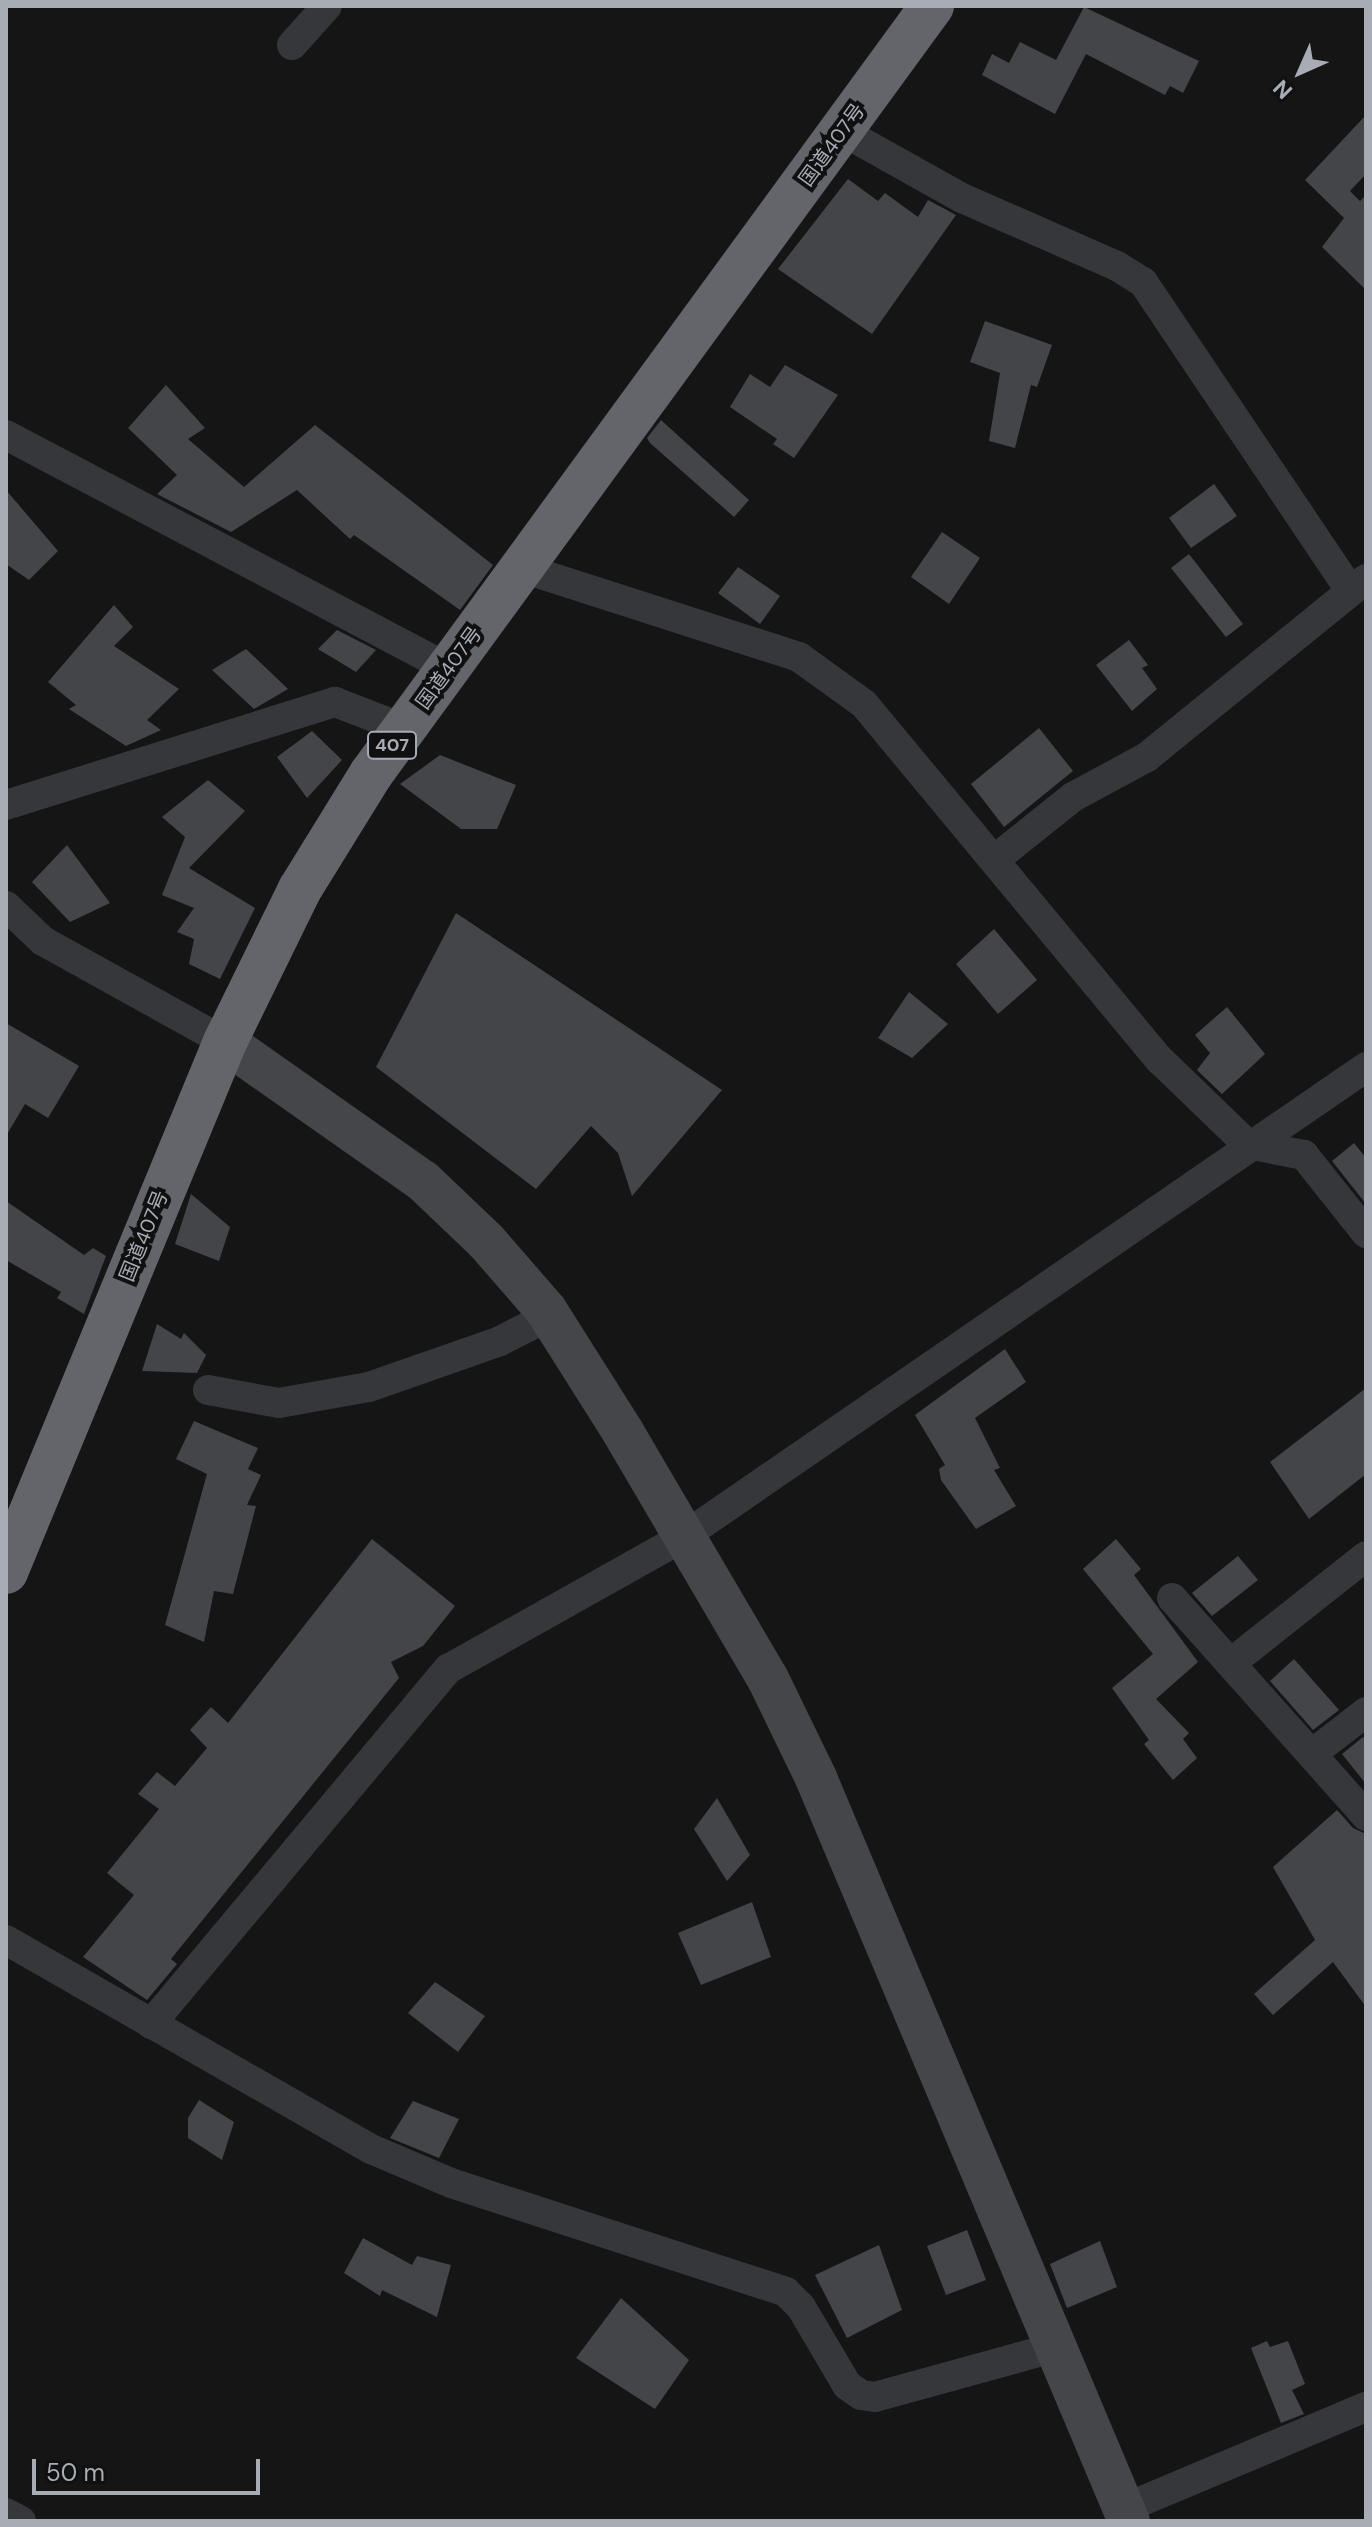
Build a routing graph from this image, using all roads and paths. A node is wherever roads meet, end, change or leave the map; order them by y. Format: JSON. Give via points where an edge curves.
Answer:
{"nodes":[{"id":1,"x":327,"y":6,"type":"edge"},
{"id":2,"x":932,"y":6,"type":"edge"},
{"id":3,"x":292,"y":45,"type":"dead end"},
{"id":4,"x":842,"y":131,"type":"junction"},
{"id":5,"x":6,"y":435,"type":"edge"},
{"id":6,"x":522,"y":568,"type":"junction"},
{"id":7,"x":1359,"y":585,"type":"edge"},
{"id":8,"x":448,"y":668,"type":"junction"},
{"id":9,"x":405,"y":729,"type":"junction"},
{"id":10,"x":6,"y":805,"type":"edge"},
{"id":11,"x":994,"y":860,"type":"junction"},
{"id":12,"x":6,"y":906,"type":"edge"},
{"id":13,"x":225,"y":1042,"type":"junction"},
{"id":14,"x":1366,"y":1067,"type":"edge"},
{"id":15,"x":1247,"y":1144,"type":"junction"},
{"id":16,"x":1366,"y":1233,"type":"edge"},
{"id":17,"x":549,"y":1316,"type":"junction"},
{"id":18,"x":208,"y":1390,"type":"dead end"},
{"id":19,"x":683,"y":1537,"type":"junction"},
{"id":20,"x":1366,"y":1556,"type":"edge"},
{"id":21,"x":6,"y":1572,"type":"edge"},
{"id":22,"x":1172,"y":1598,"type":"dead end"},
{"id":23,"x":1231,"y":1663,"type":"junction"},
{"id":24,"x":1366,"y":1712,"type":"edge"},
{"id":25,"x":1313,"y":1753,"type":"junction"},
{"id":26,"x":1366,"y":1816,"type":"edge"},
{"id":27,"x":6,"y":1940,"type":"edge"},
{"id":28,"x":151,"y":2024,"type":"junction"},
{"id":29,"x":1053,"y":2348,"type":"junction"},
{"id":30,"x":1366,"y":2407,"type":"edge"},
{"id":31,"x":6,"y":2513,"type":"edge"},
{"id":32,"x":1126,"y":2515,"type":"edge"},
{"id":33,"x":21,"y":2521,"type":"edge"}],
"edges":[{"from":1,"to":3,"type":"street"},
{"from":2,"to":4,"type":"highway","name":"国道407号","number":"407"},
{"from":4,"to":6,"type":"highway","name":"国道407号","number":"407"},
{"from":4,"to":7,"type":"street","via":[[962,198],[1143,282]]},
{"from":5,"to":8,"type":"street"},
{"from":6,"to":8,"type":"highway","name":"国道407号","number":"407"},
{"from":6,"to":11,"type":"street","via":[[799,657],[864,704]]},
{"from":7,"to":11,"type":"street","via":[[1147,757],[1073,797]]},
{"from":8,"to":9,"type":"highway","name":"国道407号","number":"407"},
{"from":9,"to":10,"type":"street","via":[[335,702]]},
{"from":9,"to":13,"type":"highway","name":"国道407号","number":"407","via":[[300,889]]},
{"from":11,"to":15,"type":"street","via":[[1160,1060]]},
{"from":12,"to":13,"type":"street","via":[[43,941]]},
{"from":13,"to":17,"type":"street","via":[[423,1181],[486,1241]]},
{"from":13,"to":21,"type":"highway","name":"国道407号","number":"407"},
{"from":14,"to":15,"type":"street"},
{"from":15,"to":16,"type":"street","via":[[1304,1155]]},
{"from":15,"to":19,"type":"street"},
{"from":17,"to":18,"type":"street","via":[[500,1341],[369,1387],[279,1403]]},
{"from":17,"to":19,"type":"street"},
{"from":19,"to":28,"type":"street","via":[[448,1669]]},
{"from":19,"to":29,"type":"street","via":[[768,1679],[816,1778]]},
{"from":20,"to":23,"type":"street"},
{"from":22,"to":23,"type":"street"},
{"from":23,"to":25,"type":"street"},
{"from":24,"to":25,"type":"street"},
{"from":25,"to":26,"type":"street"},
{"from":27,"to":28,"type":"street"},
{"from":28,"to":29,"type":"street","via":[[371,2149],[425,2172],[786,2292],[801,2307],[847,2385],[861,2395],[875,2397]]},
{"from":29,"to":32,"type":"street"},
{"from":30,"to":32,"type":"street"},
{"from":31,"to":33,"type":"street"}]}
